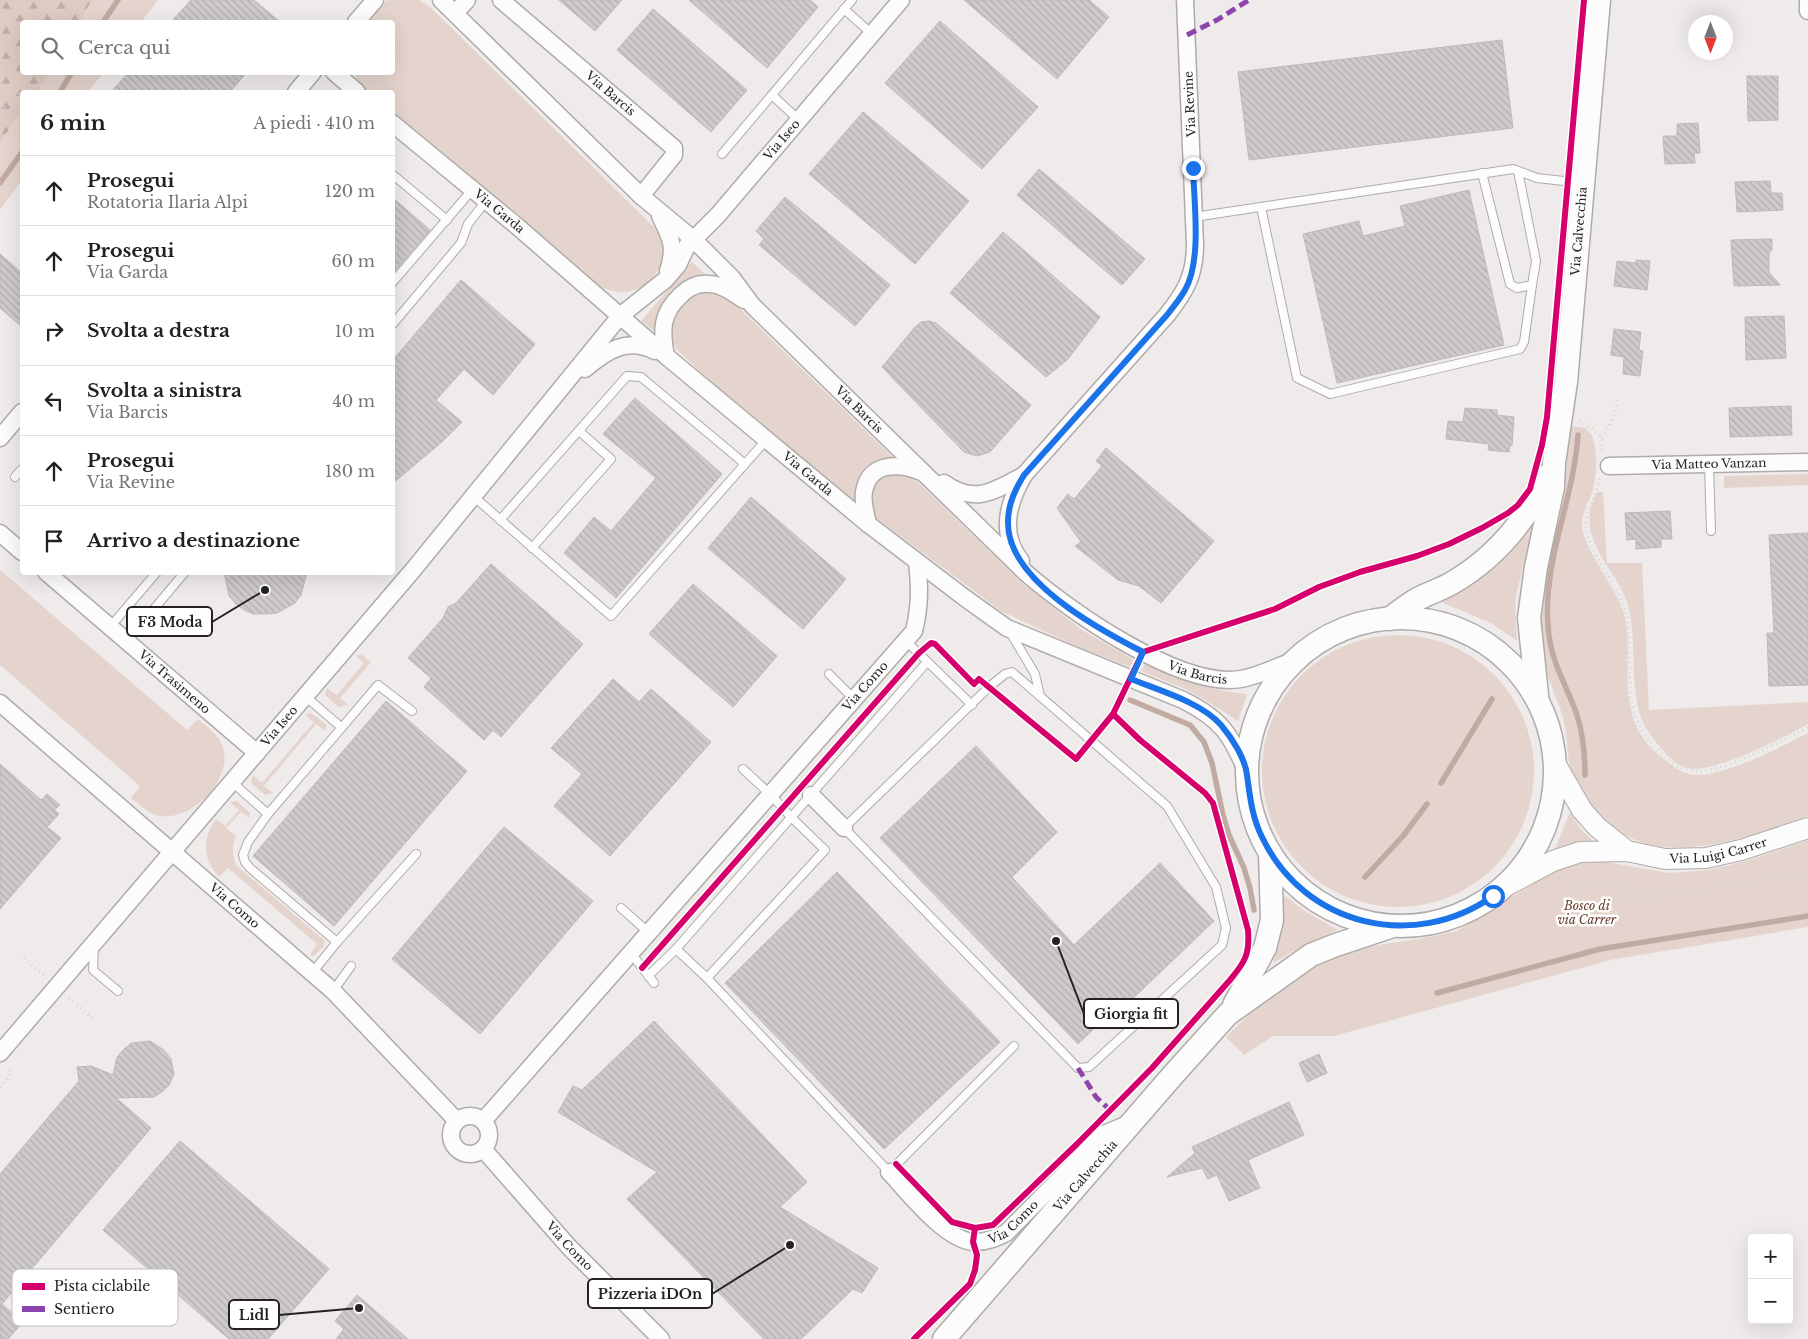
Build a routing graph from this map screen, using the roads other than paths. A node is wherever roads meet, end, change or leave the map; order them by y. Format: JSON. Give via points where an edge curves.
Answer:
{"nodes":[{"id":1,"x":375,"y":0,"type":"edge"},
{"id":2,"x":441,"y":0,"type":"edge"},
{"id":3,"x":467,"y":0,"type":"edge"},
{"id":4,"x":501,"y":0,"type":"edge"},
{"id":5,"x":852,"y":0,"type":"edge"},
{"id":6,"x":901,"y":0,"type":"edge"},
{"id":7,"x":1185,"y":0,"type":"edge"},
{"id":8,"x":1599,"y":0,"type":"edge"},
{"id":9,"x":1808,"y":0,"type":"edge"},
{"id":10,"x":844,"y":9,"type":"junction"},
{"id":11,"x":1808,"y":11,"type":"edge"},
{"id":12,"x":455,"y":13,"type":"junction"},
{"id":13,"x":358,"y":20,"type":"edge"},
{"id":14,"x":872,"y":34,"type":"junction"},
{"id":15,"x":310,"y":75,"type":"edge"},
{"id":16,"x":337,"y":75,"type":"edge"},
{"id":17,"x":298,"y":90,"type":"edge"},
{"id":18,"x":355,"y":90,"type":"edge"},
{"id":19,"x":772,"y":94,"type":"junction"},
{"id":20,"x":799,"y":120,"type":"junction"},
{"id":21,"x":395,"y":125,"type":"edge"},
{"id":22,"x":722,"y":154,"type":"dead end"},
{"id":23,"x":1518,"y":170,"type":"junction"},
{"id":24,"x":1482,"y":173,"type":"junction"},
{"id":25,"x":395,"y":177,"type":"edge"},
{"id":26,"x":1584,"y":183,"type":"junction"},
{"id":27,"x":472,"y":190,"type":"junction"},
{"id":28,"x":641,"y":196,"type":"junction"},
{"id":29,"x":486,"y":201,"type":"junction"},
{"id":30,"x":1261,"y":207,"type":"junction"},
{"id":31,"x":657,"y":210,"type":"junction"},
{"id":32,"x":1194,"y":217,"type":"junction"},
{"id":33,"x":447,"y":220,"type":"junction"},
{"id":34,"x":693,"y":240,"type":"junction"},
{"id":35,"x":395,"y":280,"type":"edge"},
{"id":36,"x":661,"y":284,"type":"junction"},
{"id":37,"x":1532,"y":285,"type":"junction"},
{"id":38,"x":595,"y":295,"type":"junction"},
{"id":39,"x":752,"y":305,"type":"junction"},
{"id":40,"x":620,"y":316,"type":"junction"},
{"id":41,"x":395,"y":321,"type":"edge"},
{"id":42,"x":666,"y":356,"type":"junction"},
{"id":43,"x":554,"y":397,"type":"junction"},
{"id":44,"x":20,"y":414,"type":"edge"},
{"id":45,"x":579,"y":431,"type":"junction"},
{"id":46,"x":0,"y":438,"type":"edge"},
{"id":47,"x":767,"y":439,"type":"junction"},
{"id":48,"x":1808,"y":462,"type":"edge"},
{"id":49,"x":1554,"y":463,"type":"junction"},
{"id":50,"x":1603,"y":463,"type":"road end"},
{"id":51,"x":744,"y":464,"type":"junction"},
{"id":52,"x":1710,"y":465,"type":"junction"},
{"id":53,"x":20,"y":471,"type":"edge"},
{"id":54,"x":924,"y":473,"type":"junction"},
{"id":55,"x":1024,"y":475,"type":"junction"},
{"id":56,"x":15,"y":477,"type":"dead end"},
{"id":57,"x":473,"y":496,"type":"junction"},
{"id":58,"x":500,"y":520,"type":"junction"},
{"id":59,"x":868,"y":524,"type":"junction"},
{"id":60,"x":1711,"y":531,"type":"dead end"},
{"id":61,"x":0,"y":533,"type":"edge"},
{"id":62,"x":532,"y":548,"type":"junction"},
{"id":63,"x":20,"y":550,"type":"edge"},
{"id":64,"x":917,"y":562,"type":"junction"},
{"id":65,"x":49,"y":575,"type":"edge"},
{"id":66,"x":154,"y":575,"type":"edge"},
{"id":67,"x":183,"y":575,"type":"edge"},
{"id":68,"x":1047,"y":591,"type":"junction"},
{"id":69,"x":1389,"y":619,"type":"junction"},
{"id":70,"x":110,"y":627,"type":"junction"},
{"id":71,"x":1008,"y":628,"type":"junction"},
{"id":72,"x":910,"y":636,"type":"junction"},
{"id":73,"x":127,"y":642,"type":"junction"},
{"id":74,"x":1296,"y":660,"type":"junction"},
{"id":75,"x":928,"y":662,"type":"junction"},
{"id":76,"x":830,"y":674,"type":"dead end"},
{"id":77,"x":305,"y":696,"type":"junction"},
{"id":78,"x":1040,"y":696,"type":"junction"},
{"id":79,"x":854,"y":699,"type":"junction"},
{"id":80,"x":1538,"y":701,"type":"junction"},
{"id":81,"x":0,"y":703,"type":"edge"},
{"id":82,"x":972,"y":705,"type":"junction"},
{"id":83,"x":412,"y":711,"type":"dead end"},
{"id":84,"x":341,"y":727,"type":"junction"},
{"id":85,"x":257,"y":753,"type":"junction"},
{"id":86,"x":1555,"y":762,"type":"junction"},
{"id":87,"x":743,"y":769,"type":"dead end"},
{"id":88,"x":1247,"y":773,"type":"junction"},
{"id":89,"x":232,"y":782,"type":"junction"},
{"id":90,"x":771,"y":795,"type":"junction"},
{"id":91,"x":811,"y":795,"type":"junction"},
{"id":92,"x":268,"y":814,"type":"junction"},
{"id":93,"x":791,"y":817,"type":"junction"},
{"id":94,"x":844,"y":828,"type":"junction"},
{"id":95,"x":1808,"y":828,"type":"edge"},
{"id":96,"x":1627,"y":851,"type":"junction"},
{"id":97,"x":171,"y":852,"type":"junction"},
{"id":98,"x":1270,"y":853,"type":"junction"},
{"id":99,"x":416,"y":854,"type":"dead end"},
{"id":100,"x":1504,"y":887,"type":"junction"},
{"id":101,"x":620,"y":908,"type":"dead end"},
{"id":102,"x":1396,"y":926,"type":"junction"},
{"id":103,"x":648,"y":932,"type":"junction"},
{"id":104,"x":337,"y":942,"type":"junction"},
{"id":105,"x":94,"y":944,"type":"junction"},
{"id":106,"x":676,"y":948,"type":"junction"},
{"id":107,"x":630,"y":952,"type":"junction"},
{"id":108,"x":351,"y":966,"type":"dead end"},
{"id":109,"x":312,"y":973,"type":"junction"},
{"id":110,"x":648,"y":976,"type":"junction"},
{"id":111,"x":707,"y":978,"type":"junction"},
{"id":112,"x":654,"y":983,"type":"dead end"},
{"id":113,"x":333,"y":991,"type":"junction"},
{"id":114,"x":118,"y":992,"type":"dead end"},
{"id":115,"x":1228,"y":1014,"type":"junction"},
{"id":116,"x":1014,"y":1046,"type":"dead end"},
{"id":117,"x":5,"y":1059,"type":"edge"},
{"id":118,"x":457,"y":1121,"type":"junction"},
{"id":119,"x":483,"y":1121,"type":"junction"},
{"id":120,"x":1132,"y":1122,"type":"junction"},
{"id":121,"x":483,"y":1149,"type":"junction"},
{"id":122,"x":889,"y":1172,"type":"junction"},
{"id":123,"x":661,"y":1339,"type":"edge"},
{"id":124,"x":944,"y":1339,"type":"edge"}],
"edges":[{"from":1,"to":13,"type":"street"},
{"from":2,"to":12,"type":"street","name":"Via Barcis"},
{"from":3,"to":12,"type":"street"},
{"from":4,"to":28,"type":"street","name":"Via Barcis","via":[[674,148],[674,155]]},
{"from":5,"to":10,"type":"lane"},
{"from":6,"to":14,"type":"street","name":"Via Iseo"},
{"from":7,"to":32,"type":"street","name":"Via Revine"},
{"from":8,"to":26,"type":"main road","name":"Via Calvecchia"},
{"from":9,"to":11,"type":"street"},
{"from":10,"to":14,"type":"lane"},
{"from":10,"to":19,"type":"lane"},
{"from":12,"to":28,"type":"street","name":"Via Barcis"},
{"from":14,"to":20,"type":"street","name":"Via Iseo"},
{"from":15,"to":17,"type":"street"},
{"from":16,"to":18,"type":"street"},
{"from":19,"to":20,"type":"lane"},
{"from":19,"to":22,"type":"lane"},
{"from":20,"to":34,"type":"street","name":"Via Iseo"},
{"from":21,"to":27,"type":"street","name":"Via Garda"},
{"from":23,"to":24,"type":"lane"},
{"from":23,"to":26,"type":"lane","via":[[1537,178]]},
{"from":23,"to":37,"type":"lane","via":[[1536,261]]},
{"from":24,"to":30,"type":"lane"},
{"from":24,"to":37,"type":"lane","via":[[1510,284],[1517,288]]},
{"from":25,"to":33,"type":"lane"},
{"from":26,"to":49,"type":"main road","name":"Via Calvecchia","via":[[1572,329]]},
{"from":27,"to":29,"type":"street","name":"Via Garda"},
{"from":27,"to":33,"type":"lane"},
{"from":28,"to":31,"type":"street","name":"Via Barcis"},
{"from":29,"to":38,"type":"street","name":"Via Garda"},
{"from":29,"to":41,"type":"lane","via":[[468,224],[461,243]]},
{"from":30,"to":32,"type":"lane"},
{"from":30,"to":37,"type":"lane","via":[[1297,378],[1330,394],[1520,349],[1524,342]]},
{"from":31,"to":34,"type":"street","name":"Via Barcis"},
{"from":31,"to":36,"type":"street","via":[[673,245],[672,258]]},
{"from":32,"to":55,"type":"street","name":"Via Revine","via":[[1195,259],[1185,291]]},
{"from":33,"to":35,"type":"lane"},
{"from":34,"to":36,"type":"street","name":"Via Iseo","via":[[678,265]]},
{"from":34,"to":39,"type":"street","name":"Via Barcis","via":[[732,278]]},
{"from":36,"to":38,"type":"street","name":"Via Iseo","via":[[629,300]]},
{"from":36,"to":40,"type":"street","name":"Via Iseo"},
{"from":38,"to":40,"type":"street","name":"Via Garda"},
{"from":39,"to":42,"type":"street","name":"Via Barcis","via":[[723,287],[709,284],[696,285],[685,291],[668,309],[663,340]]},
{"from":39,"to":54,"type":"street","name":"Via Barcis"},
{"from":40,"to":42,"type":"street","name":"Via Garda"},
{"from":40,"to":43,"type":"street","name":"Via Iseo"},
{"from":42,"to":43,"type":"street","name":"Via Iseo","via":[[635,344],[616,348],[597,359]]},
{"from":42,"to":47,"type":"street","name":"Via Garda"},
{"from":43,"to":57,"type":"street","name":"Via Iseo"},
{"from":44,"to":46,"type":"street"},
{"from":45,"to":51,"type":"lane","via":[[626,376],[641,377]]},
{"from":45,"to":58,"type":"lane"},
{"from":45,"to":62,"type":"lane","via":[[611,459]]},
{"from":47,"to":51,"type":"lane"},
{"from":47,"to":59,"type":"street","name":"Via Garda"},
{"from":48,"to":52,"type":"street","name":"Via Matteo Vanzan"},
{"from":49,"to":69,"type":"main road","name":"Via Calvecchia","via":[[1531,508],[1505,540],[1453,582],[1415,601]]},
{"from":49,"to":80,"type":"main road","name":"Via Calvecchia","via":[[1553,487],[1529,618]]},
{"from":50,"to":52,"type":"street","name":"Via Matteo Vanzan"},
{"from":51,"to":62,"type":"lane","via":[[611,616]]},
{"from":52,"to":60,"type":"lane"},
{"from":53,"to":56,"type":"lane"},
{"from":54,"to":55,"type":"street","name":"Via Revine","via":[[963,494],[997,490]]},
{"from":54,"to":59,"type":"street","name":"Via Barcis","via":[[889,465],[876,471],[864,493]]},
{"from":54,"to":68,"type":"street","name":"Via Barcis"},
{"from":55,"to":68,"type":"street","name":"Via Revine","via":[[1009,510],[1010,540],[1017,556]]},
{"from":57,"to":58,"type":"lane"},
{"from":57,"to":77,"type":"street","name":"Via Iseo"},
{"from":58,"to":62,"type":"lane"},
{"from":59,"to":64,"type":"street","name":"Via Garda"},
{"from":61,"to":63,"type":"street"},
{"from":64,"to":71,"type":"street","name":"Via Garda"},
{"from":64,"to":72,"type":"street","via":[[918,614]]},
{"from":65,"to":70,"type":"street","name":"Via Trasimeno"},
{"from":66,"to":70,"type":"lane"},
{"from":67,"to":73,"type":"lane"},
{"from":68,"to":74,"type":"street","name":"Via Barcis","via":[[1124,642],[1204,677],[1242,679]]},
{"from":69,"to":74,"type":"main road","via":[[1339,631]]},
{"from":69,"to":80,"type":"main road","via":[[1432,621],[1476,638],[1507,660]]},
{"from":70,"to":73,"type":"street","name":"Via Trasimeno"},
{"from":71,"to":78,"type":"lane","via":[[1034,674]]},
{"from":71,"to":88,"type":"street","name":"Via Garda","via":[[1203,710],[1220,723],[1238,751]]},
{"from":72,"to":75,"type":"lane"},
{"from":72,"to":79,"type":"street","name":"Via Como"},
{"from":73,"to":85,"type":"street","name":"Via Trasimeno"},
{"from":74,"to":88,"type":"main road","via":[[1271,690],[1258,716],[1250,744]]},
{"from":75,"to":82,"type":"lane"},
{"from":75,"to":91,"type":"lane"},
{"from":76,"to":79,"type":"lane"},
{"from":77,"to":84,"type":"lane"},
{"from":77,"to":85,"type":"street","name":"Via Iseo"},
{"from":78,"to":82,"type":"lane","via":[[1012,672],[989,687]]},
{"from":78,"to":94,"type":"lane","via":[[1167,806],[1216,887],[1226,928],[1222,945],[1089,1067],[1078,1068]]},
{"from":79,"to":90,"type":"street","name":"Via Como"},
{"from":80,"to":86,"type":"main road","via":[[1551,735]]},
{"from":81,"to":97,"type":"street","name":"Via Como"},
{"from":82,"to":94,"type":"lane"},
{"from":83,"to":84,"type":"lane","via":[[378,685]]},
{"from":84,"to":92,"type":"lane"},
{"from":85,"to":89,"type":"street","name":"Via Iseo"},
{"from":86,"to":96,"type":"street","name":"Via Luigi Carrer","via":[[1582,810]]},
{"from":86,"to":100,"type":"main road","via":[[1554,796],[1545,829],[1529,858]]},
{"from":87,"to":90,"type":"lane"},
{"from":88,"to":98,"type":"main road","via":[[1252,812]]},
{"from":89,"to":92,"type":"lane"},
{"from":89,"to":97,"type":"street","name":"Via Iseo"},
{"from":90,"to":93,"type":"lane"},
{"from":90,"to":103,"type":"street","name":"Via Como"},
{"from":91,"to":93,"type":"lane"},
{"from":91,"to":94,"type":"street"},
{"from":92,"to":104,"type":"lane","via":[[248,842],[244,862]]},
{"from":93,"to":106,"type":"lane"},
{"from":93,"to":111,"type":"lane","via":[[825,850]]},
{"from":95,"to":96,"type":"street","name":"Via Luigi Carrer","via":[[1706,858],[1665,859]]},
{"from":96,"to":100,"type":"street","name":"Via Luigi Carrer","via":[[1580,852],[1553,861]]},
{"from":97,"to":105,"type":"street","name":"Via Iseo"},
{"from":97,"to":109,"type":"street","name":"Via Como"},
{"from":98,"to":102,"type":"main road","via":[[1294,882],[1324,905],[1354,918]]},
{"from":98,"to":115,"type":"main road","name":"Via Calvecchia","via":[[1272,920],[1265,948]]},
{"from":99,"to":104,"type":"lane"},
{"from":100,"to":102,"type":"main road","via":[[1456,916],[1424,924]]},
{"from":101,"to":103,"type":"lane"},
{"from":102,"to":115,"type":"main road","name":"Via Calvecchia","via":[[1310,955]]},
{"from":103,"to":107,"type":"street","name":"Via Como"},
{"from":104,"to":109,"type":"lane"},
{"from":105,"to":114,"type":"lane","via":[[94,970]]},
{"from":105,"to":117,"type":"street","name":"Via Iseo"},
{"from":106,"to":110,"type":"lane"},
{"from":106,"to":111,"type":"lane"},
{"from":107,"to":110,"type":"lane"},
{"from":107,"to":119,"type":"street","name":"Via Como"},
{"from":108,"to":113,"type":"lane"},
{"from":109,"to":113,"type":"street","name":"Via Como"},
{"from":110,"to":112,"type":"lane"},
{"from":111,"to":122,"type":"lane"},
{"from":113,"to":118,"type":"street","name":"Via Como"},
{"from":115,"to":120,"type":"main road","name":"Via Calvecchia"},
{"from":116,"to":122,"type":"lane"},
{"from":118,"to":119,"type":"street","via":[[472,1116]]},
{"from":118,"to":121,"type":"street","via":[[451,1136],[456,1148],[468,1154]]},
{"from":119,"to":121,"type":"street","via":[[489,1136]]},
{"from":120,"to":122,"type":"street","name":"Via Como","via":[[1104,1134],[1006,1233],[992,1240],[973,1242],[948,1232]]},
{"from":120,"to":124,"type":"main road","name":"Via Calvecchia"},
{"from":121,"to":123,"type":"street","name":"Via Como","via":[[569,1247]]}]}
